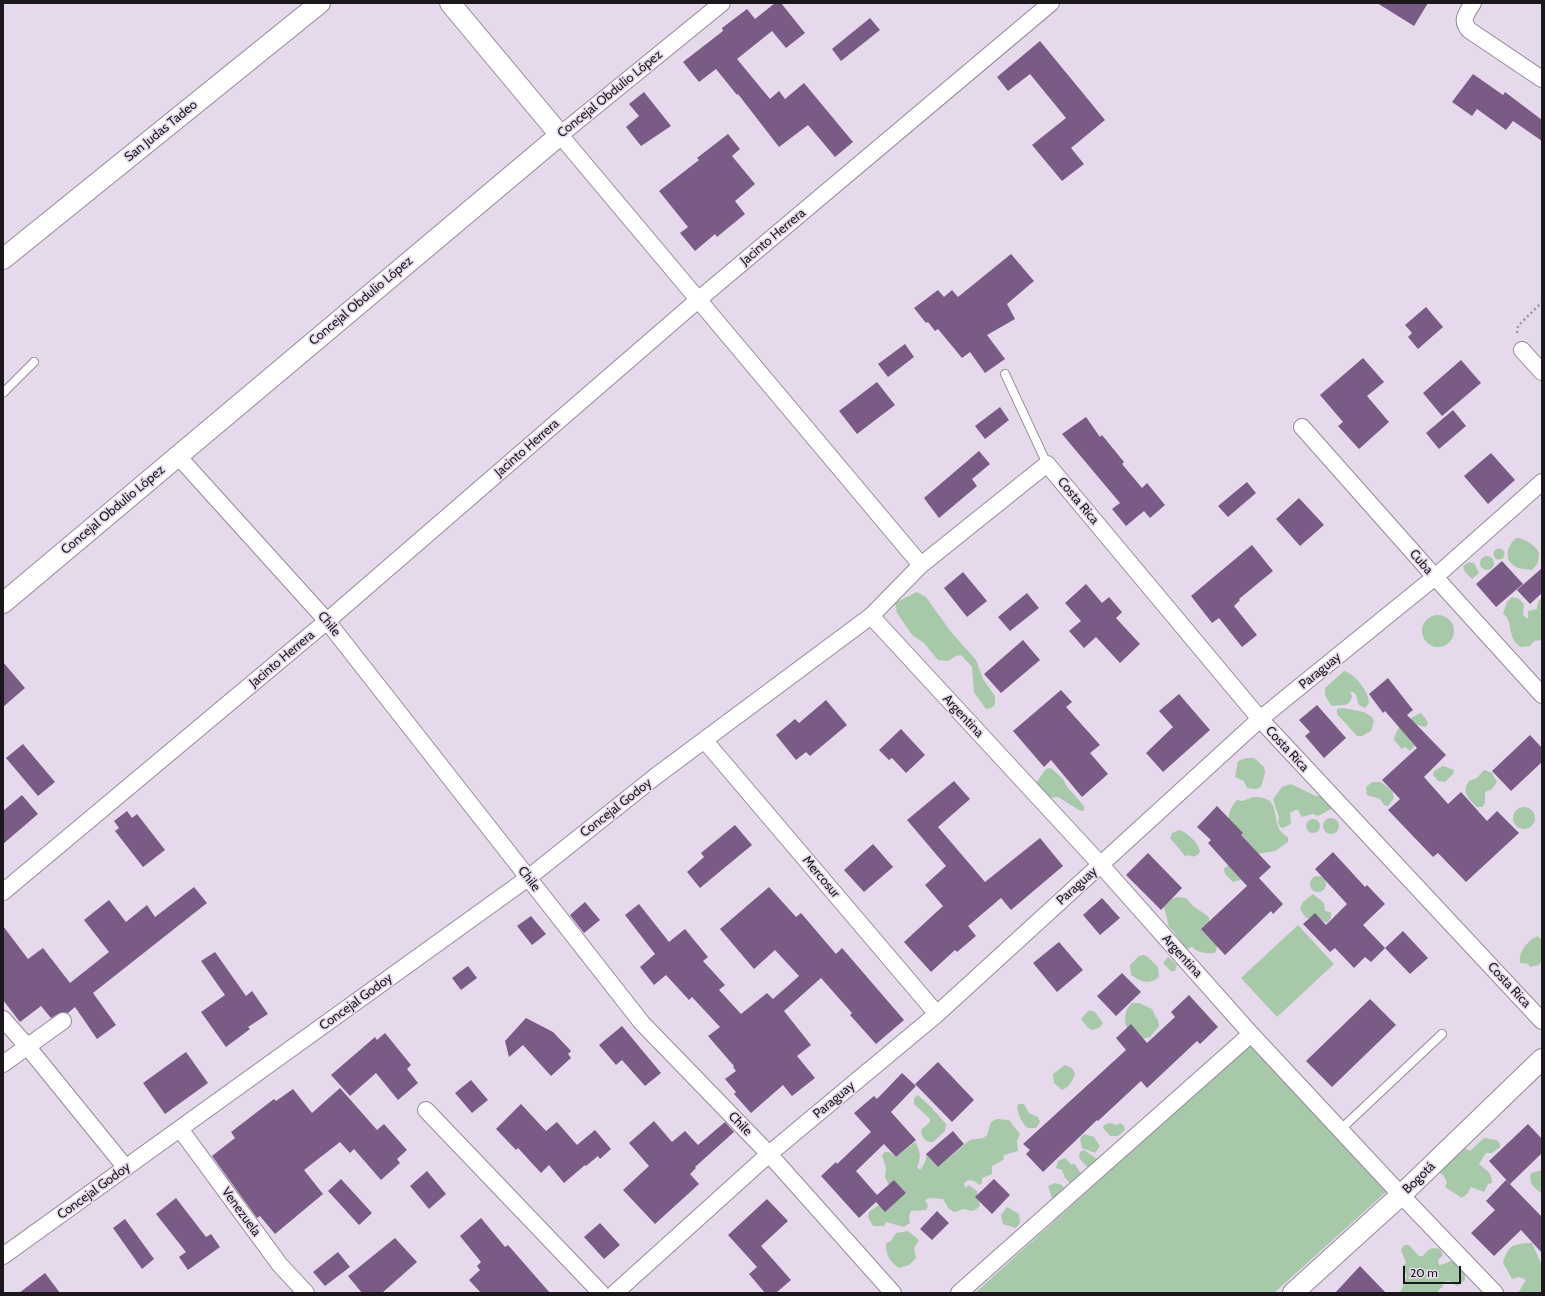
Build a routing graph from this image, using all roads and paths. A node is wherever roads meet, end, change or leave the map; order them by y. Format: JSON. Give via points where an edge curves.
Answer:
{"nodes":[{"id":1,"x":320,"y":3,"type":"edge"},
{"id":2,"x":450,"y":3,"type":"edge"},
{"id":3,"x":722,"y":3,"type":"edge"},
{"id":4,"x":1051,"y":3,"type":"edge"},
{"id":5,"x":1473,"y":3,"type":"edge"},
{"id":6,"x":1542,"y":79,"type":"edge"},
{"id":7,"x":560,"y":134,"type":"junction"},
{"id":8,"x":3,"y":259,"type":"edge"},
{"id":9,"x":698,"y":300,"type":"junction"},
{"id":10,"x":1542,"y":302,"type":"edge"},
{"id":11,"x":1522,"y":350,"type":"joint"},
{"id":12,"x":34,"y":362,"type":"dead end"},
{"id":13,"x":1542,"y":372,"type":"edge"},
{"id":14,"x":1005,"y":374,"type":"dead end"},
{"id":15,"x":3,"y":393,"type":"edge"},
{"id":16,"x":1302,"y":427,"type":"dead end"},
{"id":17,"x":177,"y":455,"type":"junction"},
{"id":18,"x":1047,"y":464,"type":"junction"},
{"id":19,"x":1542,"y":482,"type":"edge"},
{"id":20,"x":921,"y":565,"type":"junction"},
{"id":21,"x":1435,"y":577,"type":"junction"},
{"id":22,"x":3,"y":603,"type":"edge"},
{"id":23,"x":871,"y":616,"type":"junction"},
{"id":24,"x":327,"y":621,"type":"junction"},
{"id":25,"x":1542,"y":695,"type":"edge"},
{"id":26,"x":1260,"y":719,"type":"junction"},
{"id":27,"x":705,"y":741,"type":"junction"},
{"id":28,"x":1101,"y":865,"type":"junction"},
{"id":29,"x":528,"y":878,"type":"junction"},
{"id":30,"x":3,"y":892,"type":"edge"},
{"id":31,"x":937,"y":1014,"type":"junction"},
{"id":32,"x":3,"y":1019,"type":"edge"},
{"id":33,"x":63,"y":1021,"type":"dead end"},
{"id":34,"x":1542,"y":1021,"type":"edge"},
{"id":35,"x":1251,"y":1034,"type":"junction"},
{"id":36,"x":1442,"y":1034,"type":"dead end"},
{"id":37,"x":27,"y":1046,"type":"junction"},
{"id":38,"x":1542,"y":1059,"type":"edge"},
{"id":39,"x":3,"y":1064,"type":"edge"},
{"id":40,"x":426,"y":1110,"type":"dead end"},
{"id":41,"x":180,"y":1129,"type":"junction"},
{"id":42,"x":1340,"y":1130,"type":"junction"},
{"id":43,"x":769,"y":1154,"type":"junction"},
{"id":44,"x":126,"y":1168,"type":"junction"},
{"id":45,"x":1401,"y":1195,"type":"junction"},
{"id":46,"x":3,"y":1256,"type":"edge"},
{"id":47,"x":306,"y":1293,"type":"edge"},
{"id":48,"x":601,"y":1293,"type":"edge"},
{"id":49,"x":615,"y":1293,"type":"edge"},
{"id":50,"x":893,"y":1293,"type":"edge"},
{"id":51,"x":959,"y":1293,"type":"edge"},
{"id":52,"x":1293,"y":1293,"type":"edge"},
{"id":53,"x":1494,"y":1293,"type":"edge"}],
"edges":[{"from":1,"to":8,"type":"street","name":"San Judas Tadeo"},
{"from":2,"to":7,"type":"street"},
{"from":3,"to":7,"type":"street","name":"Concejal Obdulio López"},
{"from":4,"to":9,"type":"street","name":"Jacinto Herrera"},
{"from":5,"to":6,"type":"street","via":[[1464,18],[1469,30]]},
{"from":7,"to":9,"type":"street"},
{"from":7,"to":17,"type":"street","name":"Concejal Obdulio López"},
{"from":9,"to":20,"type":"street"},
{"from":9,"to":24,"type":"street","name":"Jacinto Herrera"},
{"from":10,"to":11,"type":"path","via":[[1518,326],[1517,334]]},
{"from":11,"to":13,"type":"street"},
{"from":12,"to":15,"type":"lane"},
{"from":14,"to":18,"type":"lane"},
{"from":16,"to":21,"type":"street","name":"Cuba"},
{"from":17,"to":22,"type":"street","name":"Concejal Obdulio López"},
{"from":17,"to":24,"type":"street","name":"Chile"},
{"from":18,"to":20,"type":"street","name":"Concejal Godoy"},
{"from":18,"to":26,"type":"street","name":"Costa Rica"},
{"from":19,"to":21,"type":"street","name":"Paraguay"},
{"from":20,"to":23,"type":"street","name":"Concejal Godoy"},
{"from":21,"to":25,"type":"street","name":"Cuba"},
{"from":21,"to":26,"type":"street","name":"Paraguay"},
{"from":23,"to":27,"type":"street","name":"Concejal Godoy"},
{"from":23,"to":28,"type":"street","name":"Argentina"},
{"from":24,"to":29,"type":"street","name":"Chile"},
{"from":24,"to":30,"type":"street","name":"Jacinto Herrera"},
{"from":26,"to":28,"type":"street","name":"Paraguay"},
{"from":26,"to":34,"type":"street","name":"Costa Rica"},
{"from":27,"to":29,"type":"street","name":"Concejal Godoy","via":[[591,826]]},
{"from":27,"to":31,"type":"street","name":"Mercosur"},
{"from":28,"to":31,"type":"street","name":"Paraguay"},
{"from":28,"to":35,"type":"street","name":"Argentina"},
{"from":29,"to":41,"type":"street","name":"Concejal Godoy"},
{"from":29,"to":43,"type":"street","name":"Chile","via":[[642,1023]]},
{"from":31,"to":43,"type":"street","name":"Paraguay"},
{"from":32,"to":37,"type":"street"},
{"from":33,"to":37,"type":"street"},
{"from":35,"to":42,"type":"street","name":"Argentina"},
{"from":35,"to":51,"type":"street"},
{"from":36,"to":42,"type":"lane"},
{"from":37,"to":39,"type":"street"},
{"from":37,"to":44,"type":"street"},
{"from":38,"to":45,"type":"street","name":"Bogotá"},
{"from":40,"to":48,"type":"street"},
{"from":41,"to":44,"type":"street","name":"Concejal Godoy"},
{"from":41,"to":47,"type":"street","name":"Venezuela","via":[[280,1264]]},
{"from":42,"to":45,"type":"street","name":"Argentina"},
{"from":43,"to":49,"type":"street","name":"Paraguay"},
{"from":43,"to":50,"type":"street","name":"Chile"},
{"from":44,"to":46,"type":"street","name":"Concejal Godoy"},
{"from":45,"to":52,"type":"street","name":"Bogotá"},
{"from":45,"to":53,"type":"street","name":"Argentina"}]}
